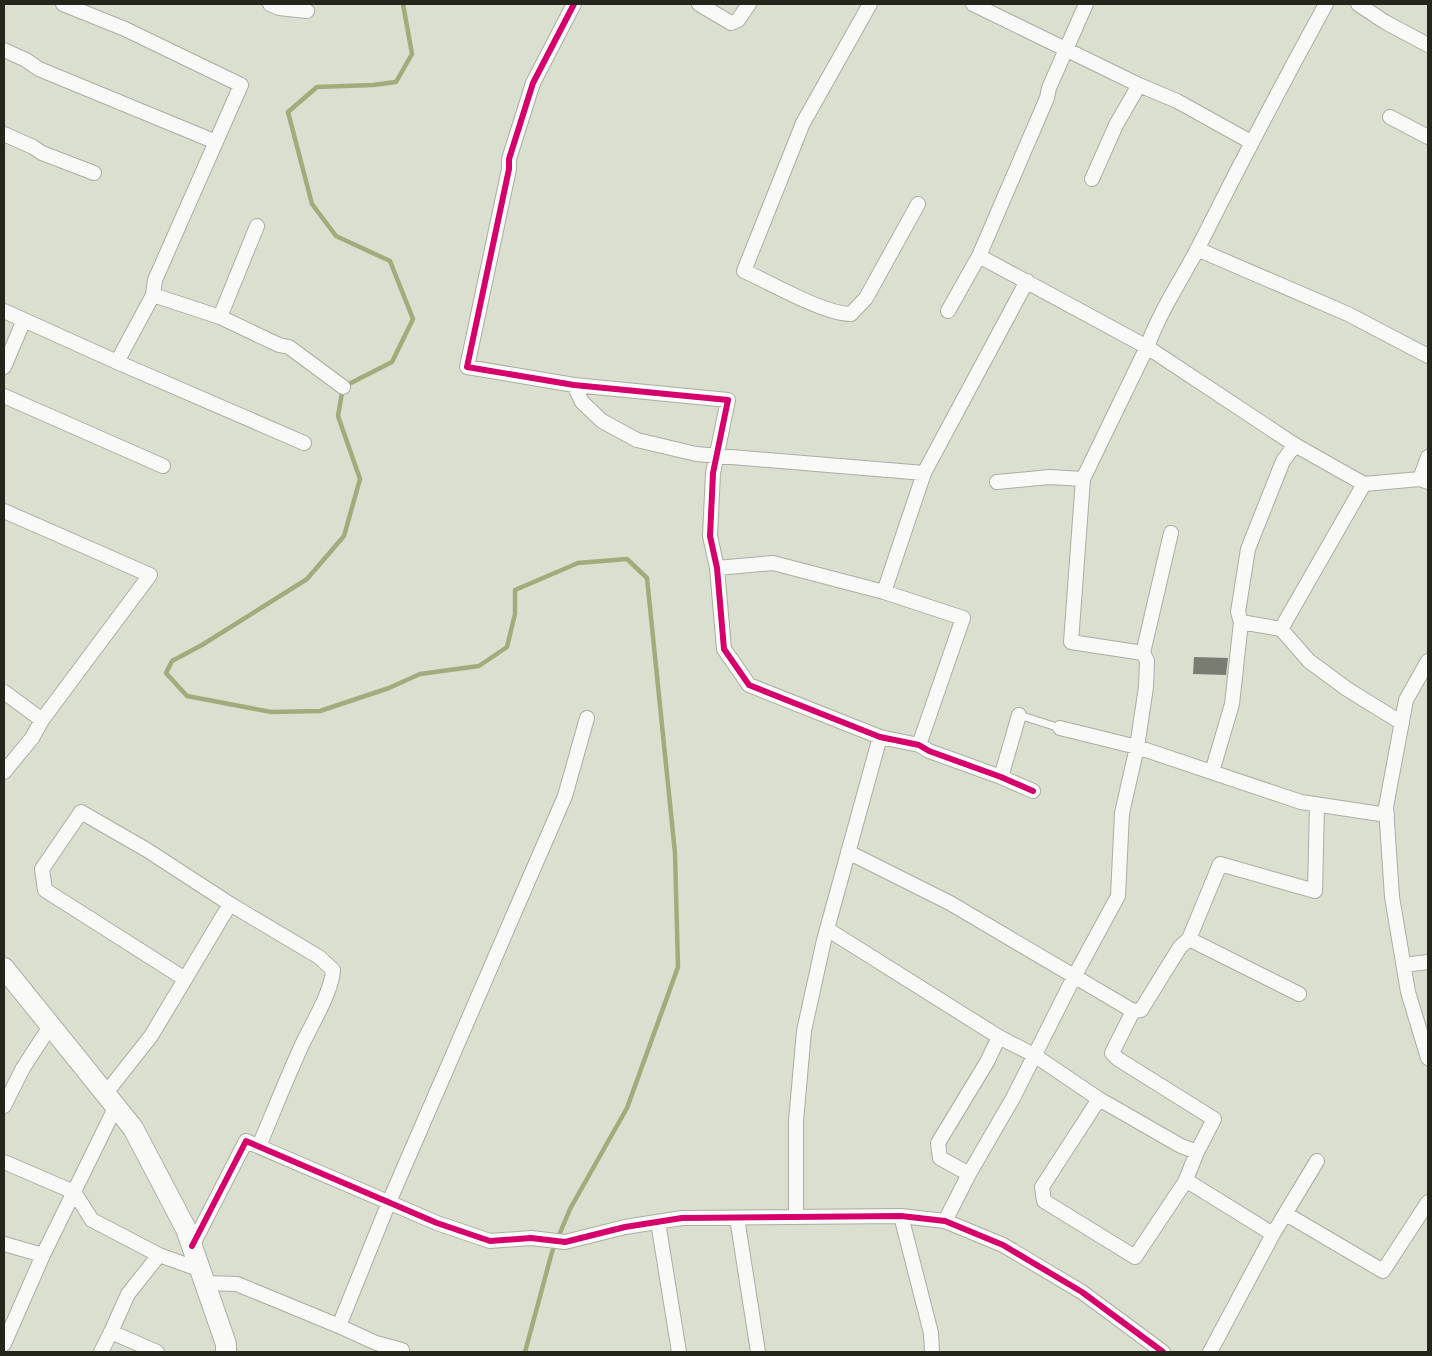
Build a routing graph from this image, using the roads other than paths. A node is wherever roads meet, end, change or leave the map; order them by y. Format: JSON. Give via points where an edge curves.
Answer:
{"nodes":[{"id":1,"x":63,"y":4,"type":"edge"},
{"id":2,"x":270,"y":4,"type":"edge"},
{"id":3,"x":574,"y":4,"type":"edge"},
{"id":4,"x":699,"y":4,"type":"edge"},
{"id":5,"x":749,"y":4,"type":"edge"},
{"id":6,"x":870,"y":4,"type":"edge"},
{"id":7,"x":973,"y":4,"type":"edge"},
{"id":8,"x":1086,"y":4,"type":"edge"},
{"id":9,"x":1326,"y":4,"type":"edge"},
{"id":10,"x":1358,"y":4,"type":"edge"},
{"id":11,"x":307,"y":11,"type":"dead end"},
{"id":12,"x":1428,"y":45,"type":"edge"},
{"id":13,"x":4,"y":50,"type":"edge"},
{"id":14,"x":1066,"y":50,"type":"junction"},
{"id":15,"x":1138,"y":85,"type":"junction"},
{"id":16,"x":1390,"y":117,"type":"dead end"},
{"id":17,"x":4,"y":134,"type":"edge"},
{"id":18,"x":1428,"y":137,"type":"edge"},
{"id":19,"x":216,"y":142,"type":"junction"},
{"id":20,"x":1251,"y":142,"type":"junction"},
{"id":21,"x":94,"y":173,"type":"dead end"},
{"id":22,"x":1092,"y":179,"type":"dead end"},
{"id":23,"x":918,"y":204,"type":"dead end"},
{"id":24,"x":257,"y":226,"type":"dead end"},
{"id":25,"x":1198,"y":249,"type":"junction"},
{"id":26,"x":979,"y":256,"type":"junction"},
{"id":27,"x":1027,"y":281,"type":"junction"},
{"id":28,"x":152,"y":295,"type":"junction"},
{"id":29,"x":4,"y":311,"type":"edge"},
{"id":30,"x":948,"y":311,"type":"dead end"},
{"id":31,"x":220,"y":317,"type":"junction"},
{"id":32,"x":24,"y":320,"type":"junction"},
{"id":33,"x":1147,"y":347,"type":"junction"},
{"id":34,"x":1428,"y":356,"type":"edge"},
{"id":35,"x":117,"y":362,"type":"junction"},
{"id":36,"x":4,"y":367,"type":"edge"},
{"id":37,"x":574,"y":385,"type":"junction"},
{"id":38,"x":343,"y":387,"type":"dead end"},
{"id":39,"x":4,"y":396,"type":"edge"},
{"id":40,"x":304,"y":443,"type":"dead end"},
{"id":41,"x":1295,"y":444,"type":"junction"},
{"id":42,"x":718,"y":455,"type":"junction"},
{"id":43,"x":1428,"y":457,"type":"edge"},
{"id":44,"x":163,"y":466,"type":"dead end"},
{"id":45,"x":924,"y":473,"type":"junction"},
{"id":46,"x":1083,"y":479,"type":"junction"},
{"id":47,"x":1424,"y":480,"type":"edge"},
{"id":48,"x":997,"y":482,"type":"dead end"},
{"id":49,"x":1364,"y":484,"type":"junction"},
{"id":50,"x":4,"y":511,"type":"edge"},
{"id":51,"x":1171,"y":533,"type":"dead end"},
{"id":52,"x":717,"y":568,"type":"junction"},
{"id":53,"x":884,"y":592,"type":"junction"},
{"id":54,"x":1241,"y":622,"type":"junction"},
{"id":55,"x":1281,"y":629,"type":"junction"},
{"id":56,"x":1143,"y":653,"type":"junction"},
{"id":57,"x":1428,"y":661,"type":"edge"},
{"id":58,"x":4,"y":692,"type":"edge"},
{"id":59,"x":1019,"y":715,"type":"joint"},
{"id":60,"x":587,"y":718,"type":"dead end"},
{"id":61,"x":42,"y":720,"type":"junction"},
{"id":62,"x":1402,"y":723,"type":"junction"},
{"id":63,"x":1060,"y":728,"type":"joint"},
{"id":64,"x":880,"y":737,"type":"junction"},
{"id":65,"x":919,"y":745,"type":"junction"},
{"id":66,"x":1136,"y":747,"type":"junction"},
{"id":67,"x":4,"y":772,"type":"edge"},
{"id":68,"x":1212,"y":772,"type":"junction"},
{"id":69,"x":1002,"y":777,"type":"junction"},
{"id":70,"x":1033,"y":791,"type":"dead end"},
{"id":71,"x":1317,"y":804,"type":"junction"},
{"id":72,"x":1387,"y":815,"type":"junction"},
{"id":73,"x":848,"y":852,"type":"junction"},
{"id":74,"x":230,"y":904,"type":"junction"},
{"id":75,"x":827,"y":929,"type":"junction"},
{"id":76,"x":1189,"y":939,"type":"junction"},
{"id":77,"x":1428,"y":962,"type":"edge"},
{"id":78,"x":1404,"y":965,"type":"junction"},
{"id":79,"x":4,"y":968,"type":"edge"},
{"id":80,"x":1074,"y":977,"type":"junction"},
{"id":81,"x":185,"y":980,"type":"junction"},
{"id":82,"x":1299,"y":994,"type":"dead end"},
{"id":83,"x":1133,"y":1011,"type":"junction"},
{"id":84,"x":51,"y":1025,"type":"junction"},
{"id":85,"x":999,"y":1037,"type":"junction"},
{"id":86,"x":1034,"y":1055,"type":"junction"},
{"id":87,"x":1428,"y":1058,"type":"edge"},
{"id":88,"x":1099,"y":1098,"type":"junction"},
{"id":89,"x":111,"y":1100,"type":"junction"},
{"id":90,"x":4,"y":1106,"type":"edge"},
{"id":91,"x":259,"y":1146,"type":"junction"},
{"id":92,"x":1197,"y":1152,"type":"junction"},
{"id":93,"x":4,"y":1162,"type":"edge"},
{"id":94,"x":1317,"y":1162,"type":"dead end"},
{"id":95,"x":969,"y":1174,"type":"junction"},
{"id":96,"x":1185,"y":1182,"type":"junction"},
{"id":97,"x":74,"y":1192,"type":"junction"},
{"id":98,"x":389,"y":1202,"type":"junction"},
{"id":99,"x":1428,"y":1202,"type":"edge"},
{"id":100,"x":1286,"y":1214,"type":"junction"},
{"id":101,"x":901,"y":1216,"type":"junction"},
{"id":102,"x":796,"y":1217,"type":"junction"},
{"id":103,"x":737,"y":1218,"type":"junction"},
{"id":104,"x":945,"y":1221,"type":"junction"},
{"id":105,"x":658,"y":1222,"type":"junction"},
{"id":106,"x":1273,"y":1234,"type":"junction"},
{"id":107,"x":4,"y":1244,"type":"edge"},
{"id":108,"x":192,"y":1246,"type":"junction"},
{"id":109,"x":43,"y":1255,"type":"junction"},
{"id":110,"x":158,"y":1255,"type":"junction"},
{"id":111,"x":203,"y":1277,"type":"junction"},
{"id":112,"x":8,"y":1324,"type":"edge"},
{"id":113,"x":339,"y":1326,"type":"junction"},
{"id":114,"x":111,"y":1332,"type":"junction"},
{"id":115,"x":4,"y":1344,"type":"edge"},
{"id":116,"x":101,"y":1352,"type":"edge"},
{"id":117,"x":157,"y":1352,"type":"edge"},
{"id":118,"x":226,"y":1352,"type":"edge"},
{"id":119,"x":401,"y":1352,"type":"edge"},
{"id":120,"x":679,"y":1352,"type":"edge"},
{"id":121,"x":758,"y":1352,"type":"edge"},
{"id":122,"x":932,"y":1352,"type":"edge"},
{"id":123,"x":1163,"y":1352,"type":"edge"},
{"id":124,"x":1210,"y":1352,"type":"edge"}],
"edges":[{"from":1,"to":19,"type":"street","via":[[125,29],[241,85]]},
{"from":2,"to":11,"type":"street"},
{"from":3,"to":37,"type":"street","via":[[533,83],[509,159],[468,367]]},
{"from":4,"to":5,"type":"street","via":[[731,23],[738,20]]},
{"from":6,"to":23,"type":"street","via":[[803,123],[744,271],[824,308],[851,314],[866,298]]},
{"from":7,"to":14,"type":"street"},
{"from":8,"to":14,"type":"street"},
{"from":9,"to":20,"type":"street"},
{"from":10,"to":12,"type":"street"},
{"from":13,"to":19,"type":"street","via":[[39,69]]},
{"from":14,"to":15,"type":"street"},
{"from":14,"to":26,"type":"street"},
{"from":15,"to":20,"type":"street","via":[[1177,101]]},
{"from":15,"to":22,"type":"street"},
{"from":16,"to":18,"type":"street"},
{"from":17,"to":21,"type":"street","via":[[42,154]]},
{"from":19,"to":28,"type":"street","via":[[155,280]]},
{"from":20,"to":25,"type":"street"},
{"from":24,"to":31,"type":"street"},
{"from":25,"to":33,"type":"street"},
{"from":25,"to":34,"type":"street","via":[[1348,314]]},
{"from":26,"to":27,"type":"street"},
{"from":26,"to":30,"type":"street"},
{"from":27,"to":33,"type":"street"},
{"from":27,"to":45,"type":"street"},
{"from":28,"to":31,"type":"street"},
{"from":28,"to":35,"type":"street"},
{"from":29,"to":32,"type":"street"},
{"from":31,"to":38,"type":"street","via":[[278,345],[289,347]]},
{"from":32,"to":35,"type":"street"},
{"from":32,"to":36,"type":"street"},
{"from":33,"to":41,"type":"street"},
{"from":33,"to":46,"type":"street"},
{"from":35,"to":40,"type":"street"},
{"from":37,"to":42,"type":"street","via":[[582,402],[602,421],[637,440],[696,454]]},
{"from":37,"to":42,"type":"street","via":[[728,400]]},
{"from":39,"to":44,"type":"street"},
{"from":41,"to":49,"type":"street"},
{"from":41,"to":54,"type":"street","via":[[1283,461],[1248,549],[1238,612]]},
{"from":42,"to":45,"type":"street"},
{"from":42,"to":52,"type":"street","via":[[713,473],[710,536]]},
{"from":43,"to":47,"type":"street"},
{"from":45,"to":53,"type":"street"},
{"from":46,"to":48,"type":"street","via":[[1050,476]]},
{"from":46,"to":56,"type":"street","via":[[1071,642]]},
{"from":47,"to":49,"type":"street"},
{"from":49,"to":55,"type":"street"},
{"from":50,"to":61,"type":"street","via":[[150,575]]},
{"from":51,"to":56,"type":"street"},
{"from":52,"to":53,"type":"street","via":[[773,564]]},
{"from":52,"to":64,"type":"street","via":[[724,648],[749,685]]},
{"from":53,"to":65,"type":"street","via":[[962,618]]},
{"from":54,"to":55,"type":"street"},
{"from":54,"to":68,"type":"street","via":[[1232,704]]},
{"from":55,"to":62,"type":"street","via":[[1309,661]]},
{"from":56,"to":66,"type":"street","via":[[1147,661],[1146,687]]},
{"from":57,"to":62,"type":"street","via":[[1406,700]]},
{"from":58,"to":61,"type":"street"},
{"from":59,"to":63,"type":"lane"},
{"from":59,"to":69,"type":"street"},
{"from":60,"to":98,"type":"street","via":[[565,796]]},
{"from":61,"to":67,"type":"street","via":[[32,738]]},
{"from":62,"to":72,"type":"street"},
{"from":63,"to":66,"type":"street"},
{"from":64,"to":65,"type":"street"},
{"from":64,"to":73,"type":"street"},
{"from":65,"to":69,"type":"street"},
{"from":66,"to":68,"type":"street"},
{"from":66,"to":80,"type":"street","via":[[1122,813],[1118,896]]},
{"from":68,"to":71,"type":"street","via":[[1301,802]]},
{"from":69,"to":70,"type":"street"},
{"from":71,"to":72,"type":"street"},
{"from":71,"to":76,"type":"street","via":[[1315,891],[1220,864]]},
{"from":72,"to":78,"type":"street","via":[[1392,897]]},
{"from":73,"to":75,"type":"street"},
{"from":73,"to":80,"type":"street","via":[[950,903]]},
{"from":74,"to":81,"type":"street"},
{"from":74,"to":81,"type":"street","via":[[81,812],[42,869],[44,890]]},
{"from":74,"to":91,"type":"street","via":[[333,970],[328,991]]},
{"from":75,"to":85,"type":"street"},
{"from":75,"to":102,"type":"street","via":[[804,1030],[796,1121]]},
{"from":76,"to":82,"type":"street"},
{"from":76,"to":83,"type":"street","via":[[1180,947],[1141,1010]]},
{"from":77,"to":78,"type":"street"},
{"from":78,"to":87,"type":"street","via":[[1408,992]]},
{"from":79,"to":84,"type":"street"},
{"from":80,"to":83,"type":"street"},
{"from":80,"to":86,"type":"street"},
{"from":81,"to":89,"type":"street"},
{"from":83,"to":92,"type":"street","via":[[1112,1053],[1214,1119]]},
{"from":84,"to":89,"type":"street"},
{"from":84,"to":90,"type":"street","via":[[22,1068]]},
{"from":85,"to":86,"type":"street"},
{"from":85,"to":95,"type":"street","via":[[938,1143],[940,1158]]},
{"from":86,"to":88,"type":"street"},
{"from":86,"to":95,"type":"street"},
{"from":88,"to":92,"type":"street"},
{"from":88,"to":96,"type":"street","via":[[1042,1187],[1044,1201],[1135,1257]]},
{"from":89,"to":97,"type":"street"},
{"from":89,"to":108,"type":"street","via":[[133,1128]]},
{"from":91,"to":98,"type":"street"},
{"from":91,"to":108,"type":"street","via":[[246,1141]]},
{"from":92,"to":96,"type":"street"},
{"from":93,"to":97,"type":"street"},
{"from":94,"to":100,"type":"street"},
{"from":95,"to":104,"type":"street"},
{"from":96,"to":106,"type":"street"},
{"from":97,"to":109,"type":"street"},
{"from":97,"to":110,"type":"street","via":[[92,1220]]},
{"from":98,"to":105,"type":"street","via":[[490,1241],[531,1238],[565,1242]]},
{"from":98,"to":113,"type":"street"},
{"from":99,"to":100,"type":"street","via":[[1383,1271]]},
{"from":100,"to":106,"type":"street"},
{"from":101,"to":102,"type":"street"},
{"from":101,"to":104,"type":"street"},
{"from":101,"to":122,"type":"street","via":[[931,1333]]},
{"from":102,"to":103,"type":"street"},
{"from":103,"to":105,"type":"street","via":[[682,1218]]},
{"from":103,"to":121,"type":"street"},
{"from":104,"to":123,"type":"street","via":[[1002,1245],[1074,1287]]},
{"from":105,"to":120,"type":"street"},
{"from":106,"to":124,"type":"street"},
{"from":107,"to":109,"type":"street"},
{"from":108,"to":111,"type":"street"},
{"from":109,"to":112,"type":"street"},
{"from":110,"to":111,"type":"street"},
{"from":110,"to":114,"type":"street","via":[[128,1294]]},
{"from":111,"to":113,"type":"street","via":[[237,1284]]},
{"from":111,"to":118,"type":"street"},
{"from":112,"to":115,"type":"street"},
{"from":113,"to":119,"type":"street"},
{"from":114,"to":116,"type":"street"},
{"from":114,"to":117,"type":"street"}]}
